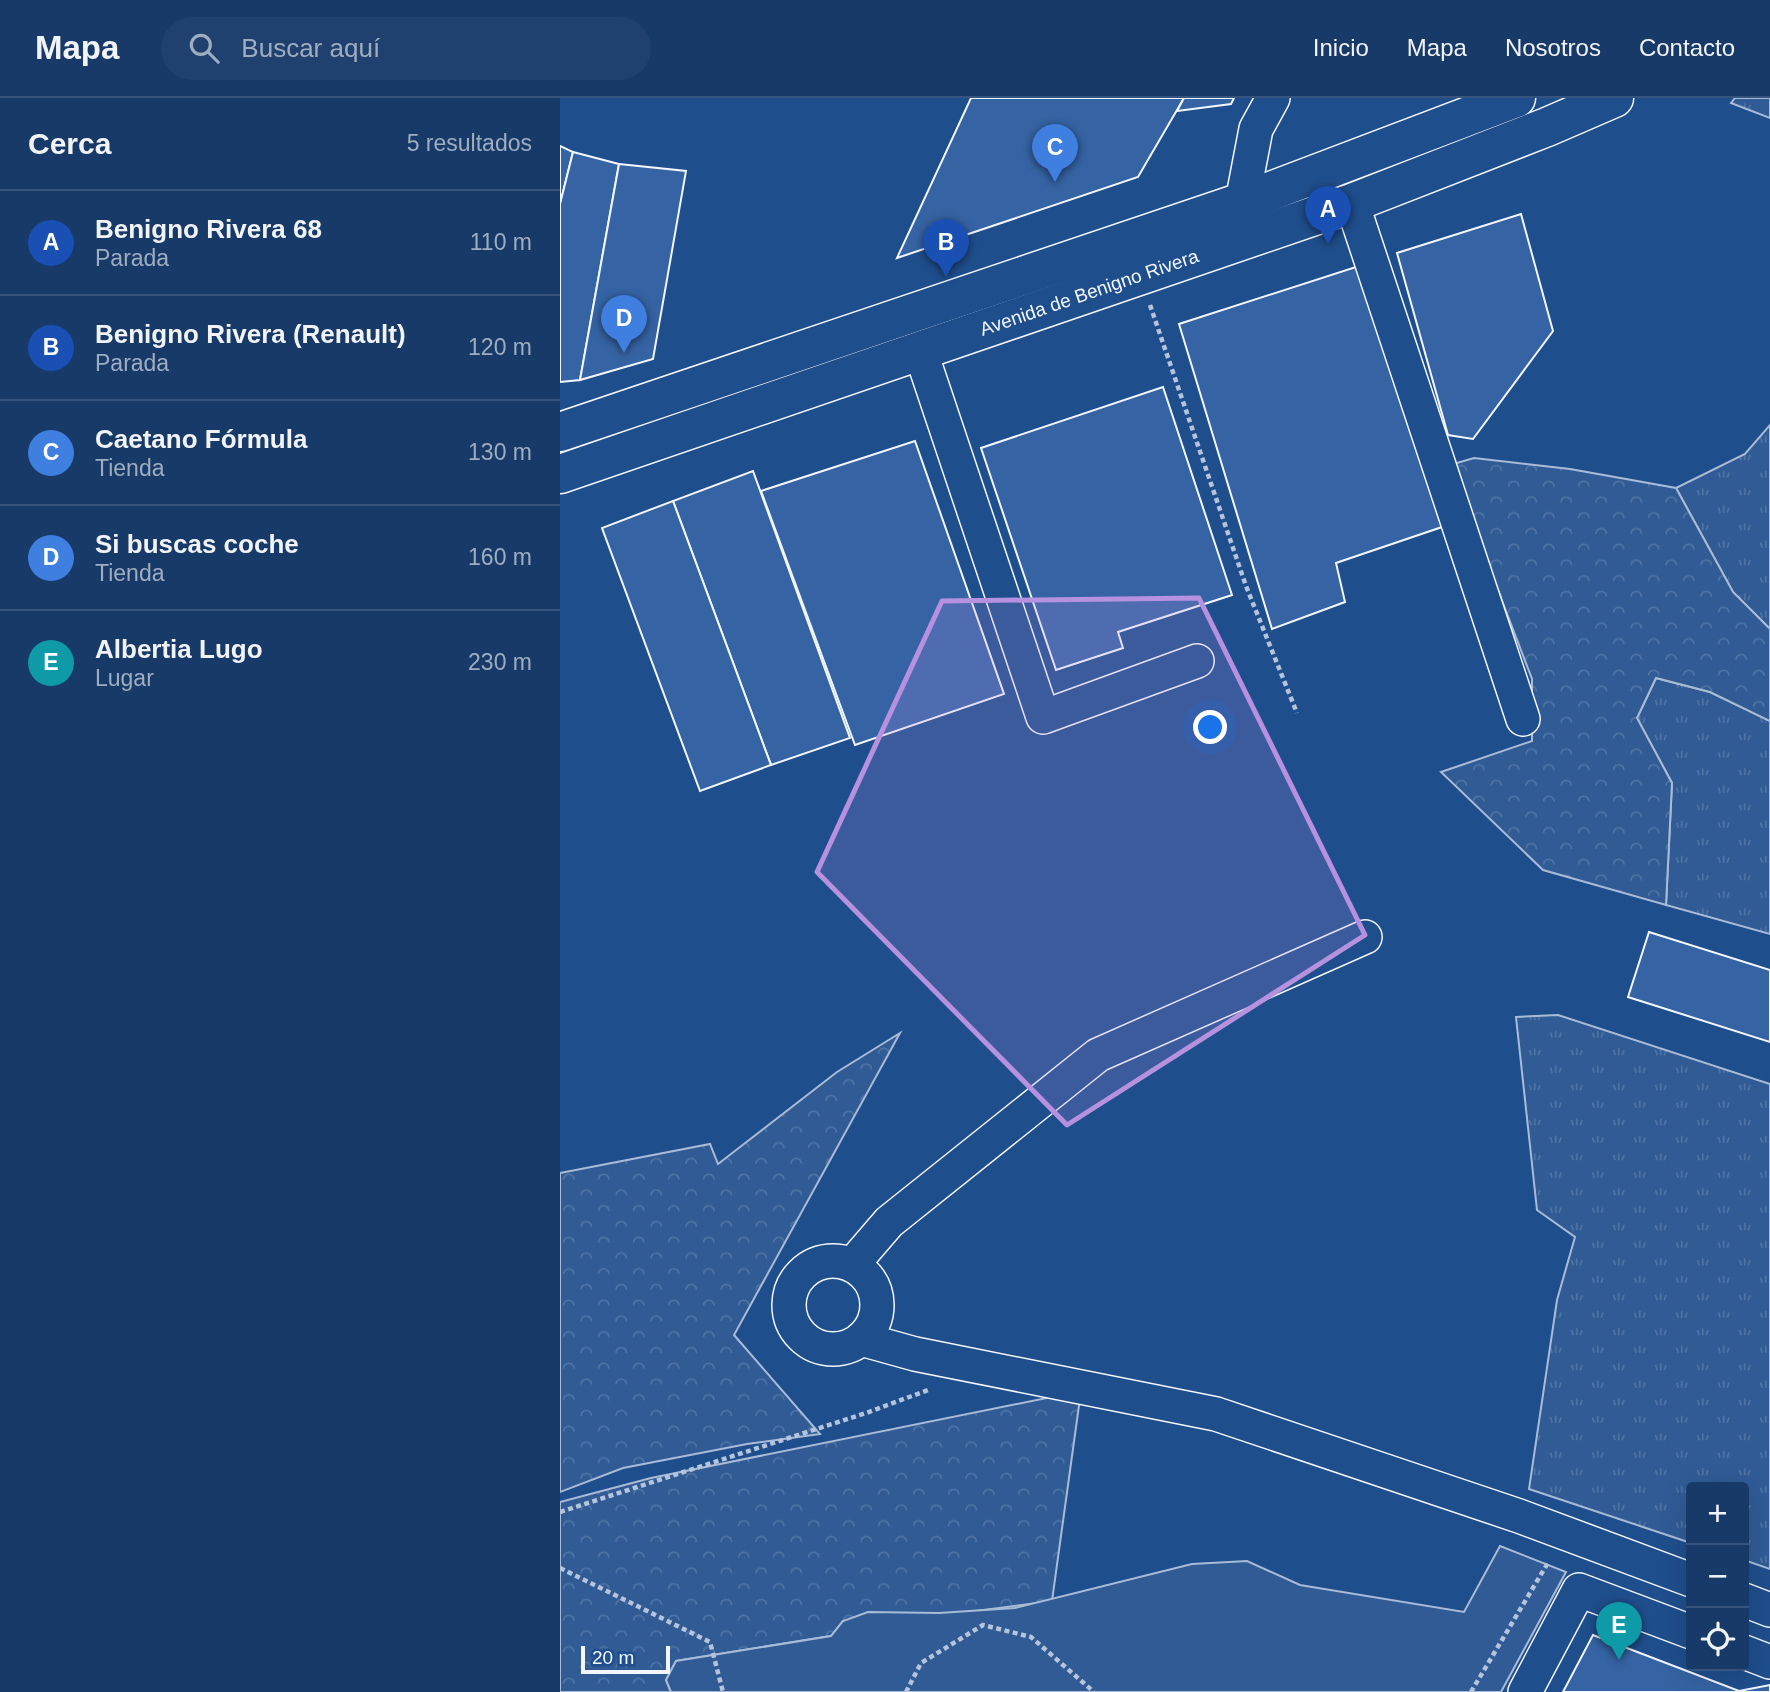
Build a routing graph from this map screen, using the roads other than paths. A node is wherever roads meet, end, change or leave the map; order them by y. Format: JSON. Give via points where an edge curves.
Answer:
{"nodes":[{"id":1,"x":1273,"y":98,"type":"edge"},
{"id":2,"x":1517,"y":98,"type":"edge"},
{"id":3,"x":1614,"y":98,"type":"edge"},
{"id":4,"x":1242,"y":202,"type":"junction"},
{"id":5,"x":1352,"y":203,"type":"junction"},
{"id":6,"x":920,"y":350,"type":"junction"},
{"id":7,"x":560,"y":432,"type":"edge"},
{"id":8,"x":560,"y":474,"type":"edge"},
{"id":9,"x":1197,"y":661,"type":"dead end"},
{"id":10,"x":1523,"y":719,"type":"dead end"},
{"id":11,"x":1365,"y":937,"type":"dead end"},
{"id":12,"x":852,"y":1265,"type":"junction"},
{"id":13,"x":861,"y":1339,"type":"junction"},
{"id":14,"x":1686,"y":1578,"type":"edge"},
{"id":15,"x":1749,"y":1602,"type":"edge"},
{"id":16,"x":1770,"y":1610,"type":"edge"},
{"id":17,"x":1686,"y":1630,"type":"edge"},
{"id":18,"x":1749,"y":1654,"type":"edge"},
{"id":19,"x":1770,"y":1662,"type":"edge"},
{"id":20,"x":1525,"y":1692,"type":"edge"}],
"edges":[{"from":1,"to":4,"type":"street","via":[[1256,129]]},
{"from":2,"to":4,"type":"main road","name":"Avenida de Benigno Rivera"},
{"from":3,"to":5,"type":"main road","name":"Avenida de Benigno Rivera"},
{"from":4,"to":7,"type":"main road","name":"Avenida de Benigno Rivera"},
{"from":5,"to":6,"type":"main road","name":"Avenida de Benigno Rivera"},
{"from":5,"to":10,"type":"street"},
{"from":6,"to":8,"type":"main road","name":"Avenida de Benigno Rivera"},
{"from":6,"to":9,"type":"street","via":[[1043,717]]},
{"from":11,"to":12,"type":"street","via":[[1098,1055],[889,1222]]},
{"from":12,"to":13,"type":"street","via":[[871,1282],[876,1294],[875,1319]]},
{"from":12,"to":13,"type":"street","via":[[825,1261],[802,1273],[789,1297],[788,1310],[799,1335],[822,1348],[849,1346]]},
{"from":13,"to":14,"type":"street","via":[[915,1354],[1216,1414],[1519,1516]]},
{"from":15,"to":16,"type":"street"},
{"from":17,"to":20,"type":"street","via":[[1579,1590]]},
{"from":18,"to":19,"type":"street"}]}
